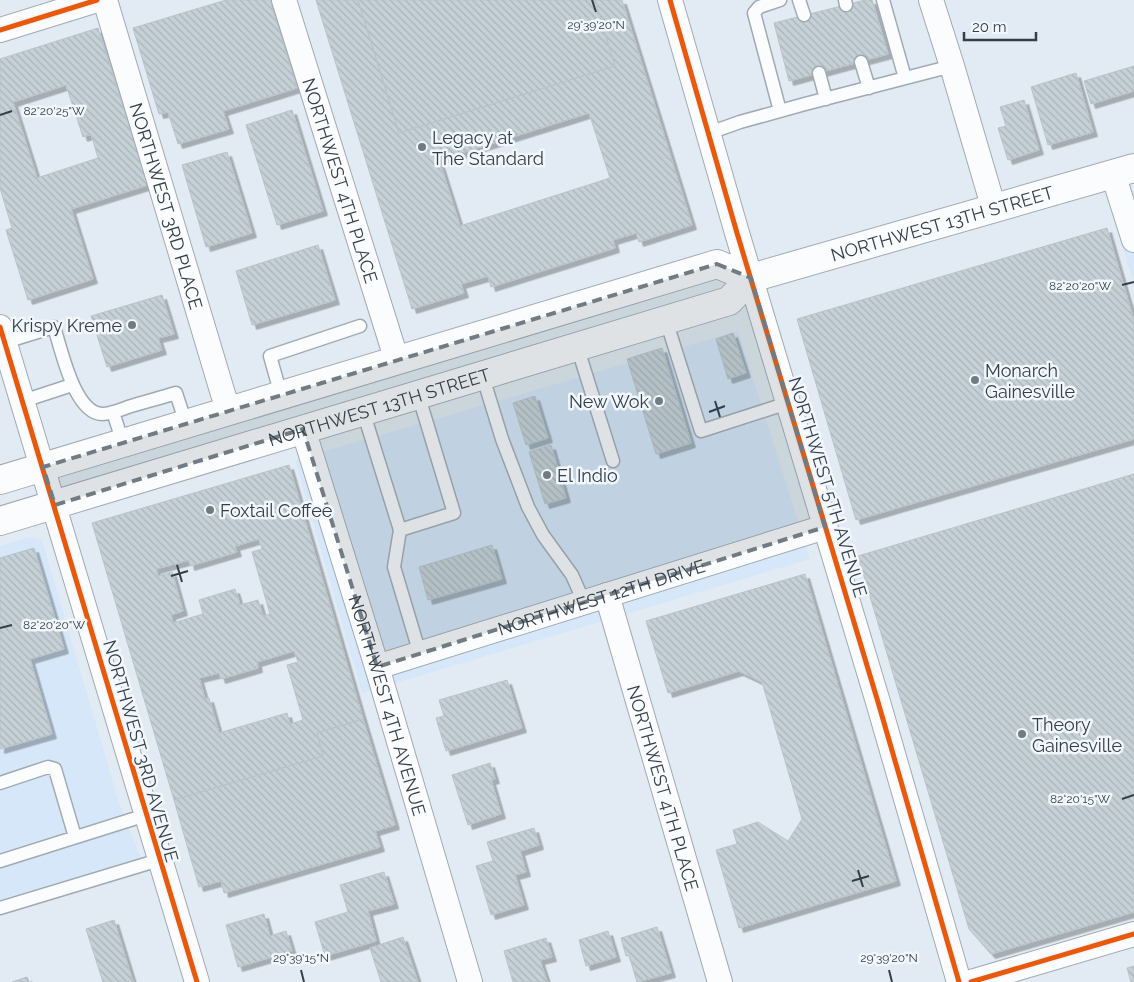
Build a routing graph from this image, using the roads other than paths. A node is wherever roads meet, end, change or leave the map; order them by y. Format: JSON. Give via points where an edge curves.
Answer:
{"nodes":[{"id":1,"x":97,"y":0,"type":"edge"},
{"id":2,"x":105,"y":0,"type":"edge"},
{"id":3,"x":284,"y":0,"type":"edge"},
{"id":4,"x":670,"y":0,"type":"edge"},
{"id":5,"x":780,"y":0,"type":"edge"},
{"id":6,"x":799,"y":0,"type":"edge"},
{"id":7,"x":883,"y":0,"type":"edge"},
{"id":8,"x":931,"y":0,"type":"edge"},
{"id":9,"x":804,"y":15,"type":"dead end"},
{"id":10,"x":0,"y":30,"type":"edge"},
{"id":11,"x":861,"y":62,"type":"dead end"},
{"id":12,"x":952,"y":66,"type":"junction"},
{"id":13,"x":819,"y":73,"type":"dead end"},
{"id":14,"x":905,"y":78,"type":"junction"},
{"id":15,"x":869,"y":88,"type":"junction"},
{"id":16,"x":826,"y":99,"type":"junction"},
{"id":17,"x":780,"y":111,"type":"junction"},
{"id":18,"x":709,"y":133,"type":"junction"},
{"id":19,"x":1124,"y":171,"type":"edge"},
{"id":20,"x":994,"y":209,"type":"junction"},
{"id":21,"x":1134,"y":240,"type":"edge"},
{"id":22,"x":750,"y":278,"type":"junction"},
{"id":23,"x":666,"y":320,"type":"junction"},
{"id":24,"x":360,"y":326,"type":"dead end"},
{"id":25,"x":2,"y":334,"type":"edge"},
{"id":26,"x":577,"y":346,"type":"junction"},
{"id":27,"x":397,"y":361,"type":"junction"},
{"id":28,"x":482,"y":374,"type":"junction"},
{"id":29,"x":72,"y":385,"type":"junction"},
{"id":30,"x":418,"y":394,"type":"junction"},
{"id":31,"x":281,"y":395,"type":"junction"},
{"id":32,"x":23,"y":401,"type":"junction"},
{"id":33,"x":788,"y":403,"type":"junction"},
{"id":34,"x":229,"y":411,"type":"junction"},
{"id":35,"x":364,"y":411,"type":"junction"},
{"id":36,"x":113,"y":412,"type":"junction"},
{"id":37,"x":186,"y":424,"type":"junction"},
{"id":38,"x":303,"y":429,"type":"junction"},
{"id":39,"x":123,"y":443,"type":"junction"},
{"id":40,"x":613,"y":461,"type":"dead end"},
{"id":41,"x":43,"y":467,"type":"junction"},
{"id":42,"x":0,"y":480,"type":"edge"},
{"id":43,"x":55,"y":505,"type":"junction"},
{"id":44,"x":0,"y":521,"type":"edge"},
{"id":45,"x":825,"y":527,"type":"junction"},
{"id":46,"x":400,"y":530,"type":"junction"},
{"id":47,"x":607,"y":594,"type":"junction"},
{"id":48,"x":584,"y":602,"type":"junction"},
{"id":49,"x":420,"y":654,"type":"junction"},
{"id":50,"x":377,"y":667,"type":"junction"},
{"id":51,"x":0,"y":783,"type":"edge"},
{"id":52,"x":146,"y":815,"type":"junction"},
{"id":53,"x":76,"y":837,"type":"junction"},
{"id":54,"x":159,"y":860,"type":"junction"},
{"id":55,"x":0,"y":861,"type":"edge"},
{"id":56,"x":0,"y":908,"type":"edge"},
{"id":57,"x":1134,"y":934,"type":"edge"},
{"id":58,"x":197,"y":982,"type":"edge"},
{"id":59,"x":470,"y":982,"type":"edge"},
{"id":60,"x":720,"y":982,"type":"edge"},
{"id":61,"x":959,"y":982,"type":"edge"},
{"id":62,"x":971,"y":982,"type":"edge"}],
"edges":[{"from":1,"to":10,"type":"street"},
{"from":2,"to":34,"type":"street","name":"NORTHWEST 3RD PLACE"},
{"from":3,"to":27,"type":"street","name":"NORTHWEST 4TH PLACE"},
{"from":4,"to":18,"type":"street","name":"NORTHWEST 5TH AVENUE"},
{"from":5,"to":17,"type":"lane","via":[[758,7],[754,13]]},
{"from":6,"to":9,"type":"lane"},
{"from":7,"to":14,"type":"lane"},
{"from":8,"to":12,"type":"street"},
{"from":11,"to":15,"type":"lane"},
{"from":12,"to":14,"type":"lane"},
{"from":12,"to":20,"type":"street"},
{"from":13,"to":16,"type":"lane"},
{"from":14,"to":15,"type":"lane"},
{"from":15,"to":16,"type":"lane"},
{"from":16,"to":17,"type":"lane"},
{"from":17,"to":18,"type":"lane"},
{"from":18,"to":22,"type":"street","name":"NORTHWEST 5TH AVENUE"},
{"from":19,"to":20,"type":"main road","name":"NORTHWEST 13TH STREET"},
{"from":19,"to":21,"type":"street"},
{"from":20,"to":22,"type":"main road","name":"NORTHWEST 13TH STREET"},
{"from":22,"to":23,"type":"main road","name":"NORTHWEST 13TH STREET","via":[[729,301]]},
{"from":22,"to":27,"type":"main road","via":[[717,264]]},
{"from":22,"to":33,"type":"street","name":"NORTHWEST 5TH AVENUE"},
{"from":23,"to":26,"type":"main road","name":"NORTHWEST 13TH STREET"},
{"from":23,"to":33,"type":"lane","via":[[701,431]]},
{"from":24,"to":31,"type":"lane","via":[[270,356]]},
{"from":25,"to":29,"type":"lane","via":[[54,327]]},
{"from":25,"to":32,"type":"street","name":"NORTHWEST 3RD AVENUE"},
{"from":26,"to":28,"type":"main road","name":"NORTHWEST 13TH STREET"},
{"from":26,"to":40,"type":"lane"},
{"from":27,"to":31,"type":"main road"},
{"from":28,"to":30,"type":"main road","name":"NORTHWEST 13TH STREET"},
{"from":28,"to":48,"type":"lane","via":[[528,507],[543,535],[572,575]]},
{"from":29,"to":32,"type":"lane"},
{"from":29,"to":36,"type":"lane","via":[[93,411],[102,414]]},
{"from":30,"to":35,"type":"main road","name":"NORTHWEST 13TH STREET"},
{"from":30,"to":46,"type":"lane","via":[[454,513]]},
{"from":31,"to":34,"type":"main road"},
{"from":32,"to":41,"type":"street","name":"NORTHWEST 3RD AVENUE"},
{"from":33,"to":45,"type":"street","name":"NORTHWEST 5TH AVENUE"},
{"from":34,"to":37,"type":"main road"},
{"from":35,"to":38,"type":"main road","name":"NORTHWEST 13TH STREET"},
{"from":35,"to":46,"type":"lane"},
{"from":36,"to":37,"type":"lane","via":[[176,393]]},
{"from":36,"to":39,"type":"lane"},
{"from":37,"to":39,"type":"main road"},
{"from":38,"to":43,"type":"main road","name":"NORTHWEST 13TH STREET"},
{"from":38,"to":50,"type":"street","name":"NORTHWEST 4TH AVENUE"},
{"from":39,"to":41,"type":"main road"},
{"from":41,"to":42,"type":"main road"},
{"from":41,"to":43,"type":"street","name":"NORTHWEST 3RD AVENUE"},
{"from":43,"to":44,"type":"main road","name":"NORTHWEST 13TH STREET"},
{"from":43,"to":52,"type":"street","name":"NORTHWEST 3RD AVENUE"},
{"from":45,"to":47,"type":"street","name":"NORTHWEST 12TH DRIVE"},
{"from":45,"to":61,"type":"street","name":"NORTHWEST 5TH AVENUE"},
{"from":46,"to":49,"type":"lane","via":[[394,567]]},
{"from":47,"to":48,"type":"street","name":"NORTHWEST 12TH DRIVE"},
{"from":47,"to":60,"type":"street","name":"NORTHWEST 4TH PLACE"},
{"from":48,"to":49,"type":"street","name":"NORTHWEST 12TH DRIVE"},
{"from":49,"to":50,"type":"street","name":"NORTHWEST 12TH DRIVE"},
{"from":50,"to":59,"type":"street","name":"NORTHWEST 4TH AVENUE"},
{"from":51,"to":53,"type":"lane","via":[[48,768],[55,769]]},
{"from":52,"to":53,"type":"lane"},
{"from":52,"to":54,"type":"street","name":"NORTHWEST 3RD AVENUE"},
{"from":53,"to":55,"type":"lane"},
{"from":54,"to":56,"type":"lane"},
{"from":54,"to":58,"type":"street","name":"NORTHWEST 3RD AVENUE"},
{"from":57,"to":62,"type":"street"}]}
